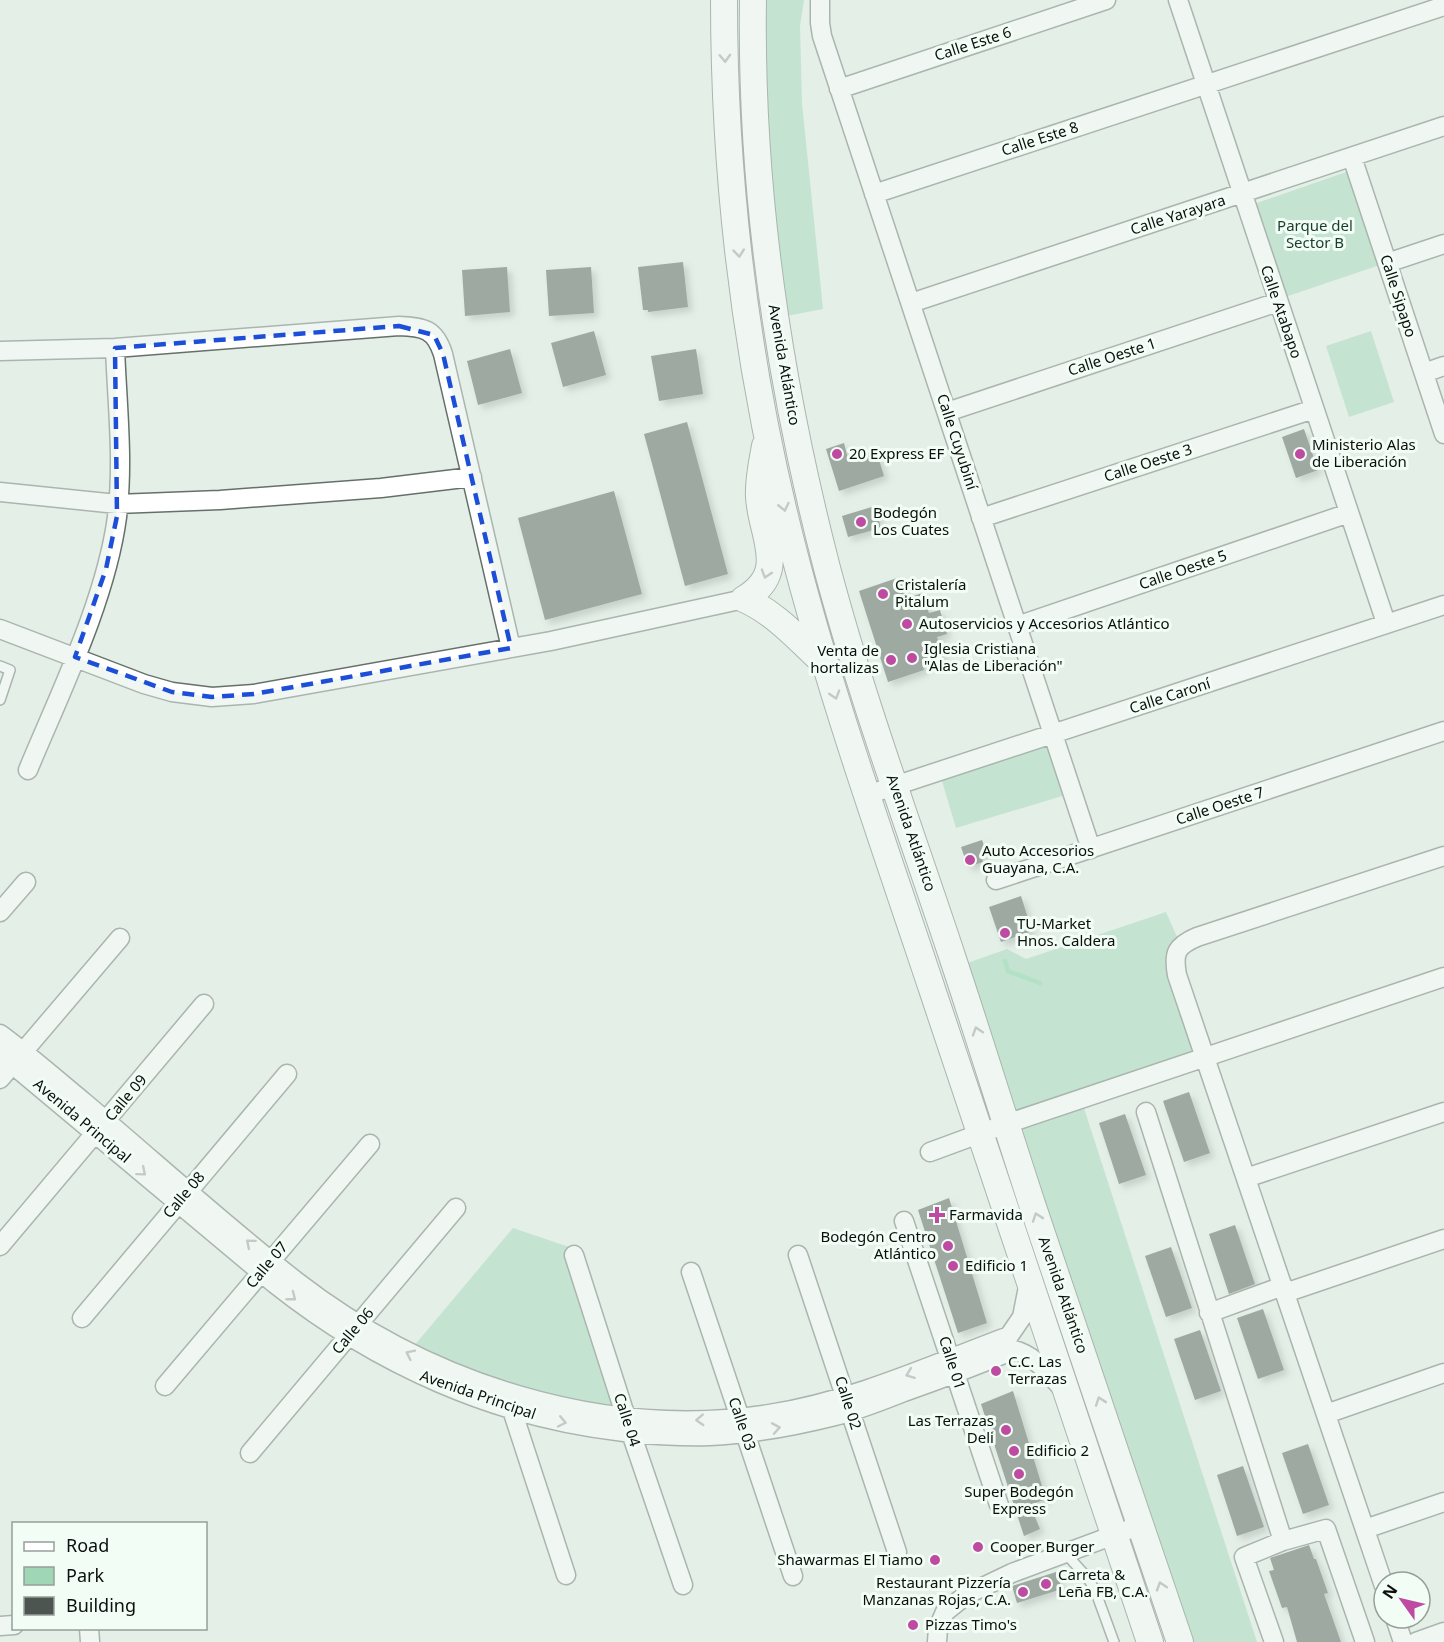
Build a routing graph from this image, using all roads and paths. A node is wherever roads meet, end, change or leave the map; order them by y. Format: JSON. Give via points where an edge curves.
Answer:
{"nodes":[{"id":1,"x":724,"y":0,"type":"edge"},
{"id":2,"x":753,"y":0,"type":"edge"},
{"id":3,"x":820,"y":0,"type":"edge"},
{"id":4,"x":1106,"y":0,"type":"edge"},
{"id":5,"x":1178,"y":0,"type":"edge"},
{"id":6,"x":1444,"y":6,"type":"edge"},
{"id":7,"x":1206,"y":85,"type":"junction"},
{"id":8,"x":840,"y":89,"type":"junction"},
{"id":9,"x":1444,"y":126,"type":"edge"},
{"id":10,"x":1352,"y":157,"type":"junction"},
{"id":11,"x":874,"y":194,"type":"junction"},
{"id":12,"x":1242,"y":194,"type":"junction"},
{"id":13,"x":1444,"y":244,"type":"edge"},
{"id":14,"x":1387,"y":263,"type":"junction"},
{"id":15,"x":1278,"y":302,"type":"junction"},
{"id":16,"x":911,"y":303,"type":"junction"},
{"id":17,"x":115,"y":348,"type":"junction"},
{"id":18,"x":0,"y":351,"type":"edge"},
{"id":19,"x":1444,"y":366,"type":"edge"},
{"id":20,"x":1424,"y":373,"type":"junction"},
{"id":21,"x":1314,"y":409,"type":"junction"},
{"id":22,"x":947,"y":412,"type":"junction"},
{"id":23,"x":768,"y":434,"type":"junction"},
{"id":24,"x":1444,"y":434,"type":"edge"},
{"id":25,"x":472,"y":477,"type":"junction"},
{"id":26,"x":0,"y":492,"type":"edge"},
{"id":27,"x":117,"y":504,"type":"junction"},
{"id":28,"x":1349,"y":513,"type":"junction"},
{"id":29,"x":981,"y":518,"type":"junction"},
{"id":30,"x":744,"y":599,"type":"junction"},
{"id":31,"x":1444,"y":605,"type":"edge"},
{"id":32,"x":1386,"y":624,"type":"junction"},
{"id":33,"x":1017,"y":626,"type":"junction"},
{"id":34,"x":0,"y":629,"type":"edge"},
{"id":35,"x":511,"y":648,"type":"junction"},
{"id":36,"x":75,"y":657,"type":"junction"},
{"id":37,"x":826,"y":665,"type":"junction"},
{"id":38,"x":0,"y":666,"type":"edge"},
{"id":39,"x":0,"y":700,"type":"edge"},
{"id":40,"x":1444,"y":731,"type":"edge"},
{"id":41,"x":1052,"y":734,"type":"junction"},
{"id":42,"x":28,"y":770,"type":"dead end"},
{"id":43,"x":895,"y":785,"type":"junction"},
{"id":44,"x":867,"y":795,"type":"junction"},
{"id":45,"x":1091,"y":849,"type":"junction"},
{"id":46,"x":1444,"y":856,"type":"edge"},
{"id":47,"x":996,"y":880,"type":"dead end"},
{"id":48,"x":26,"y":882,"type":"dead end"},
{"id":49,"x":0,"y":912,"type":"edge"},
{"id":50,"x":120,"y":938,"type":"dead end"},
{"id":51,"x":1444,"y":977,"type":"edge"},
{"id":52,"x":204,"y":1004,"type":"dead end"},
{"id":53,"x":0,"y":1035,"type":"edge"},
{"id":54,"x":12,"y":1057,"type":"edge"},
{"id":55,"x":1205,"y":1057,"type":"junction"},
{"id":56,"x":287,"y":1074,"type":"dead end"},
{"id":57,"x":0,"y":1079,"type":"edge"},
{"id":58,"x":1146,"y":1112,"type":"dead end"},
{"id":59,"x":1444,"y":1112,"type":"edge"},
{"id":60,"x":1006,"y":1124,"type":"junction"},
{"id":61,"x":101,"y":1127,"type":"junction"},
{"id":62,"x":980,"y":1133,"type":"junction"},
{"id":63,"x":370,"y":1144,"type":"dead end"},
{"id":64,"x":930,"y":1152,"type":"dead end"},
{"id":65,"x":1246,"y":1178,"type":"junction"},
{"id":66,"x":183,"y":1196,"type":"junction"},
{"id":67,"x":456,"y":1209,"type":"dead end"},
{"id":68,"x":904,"y":1221,"type":"dead end"},
{"id":69,"x":1444,"y":1239,"type":"edge"},
{"id":70,"x":0,"y":1246,"type":"edge"},
{"id":71,"x":573,"y":1255,"type":"dead end"},
{"id":72,"x":798,"y":1255,"type":"dead end"},
{"id":73,"x":266,"y":1266,"type":"junction"},
{"id":74,"x":691,"y":1272,"type":"dead end"},
{"id":75,"x":1029,"y":1282,"type":"junction"},
{"id":76,"x":1284,"y":1290,"type":"junction"},
{"id":77,"x":1209,"y":1313,"type":"junction"},
{"id":78,"x":82,"y":1318,"type":"dead end"},
{"id":79,"x":353,"y":1330,"type":"junction"},
{"id":80,"x":1012,"y":1343,"type":"junction"},
{"id":81,"x":953,"y":1366,"type":"junction"},
{"id":82,"x":1444,"y":1373,"type":"edge"},
{"id":83,"x":165,"y":1386,"type":"dead end"},
{"id":84,"x":1065,"y":1391,"type":"junction"},
{"id":85,"x":515,"y":1402,"type":"junction"},
{"id":86,"x":849,"y":1403,"type":"junction"},
{"id":87,"x":1326,"y":1414,"type":"junction"},
{"id":88,"x":628,"y":1424,"type":"junction"},
{"id":89,"x":743,"y":1425,"type":"junction"},
{"id":90,"x":250,"y":1453,"type":"dead end"},
{"id":91,"x":1444,"y":1502,"type":"edge"},
{"id":92,"x":999,"y":1505,"type":"dead end"},
{"id":93,"x":1141,"y":1525,"type":"junction"},
{"id":94,"x":1365,"y":1529,"type":"junction"},
{"id":95,"x":1114,"y":1534,"type":"junction"},
{"id":96,"x":1282,"y":1541,"type":"junction"},
{"id":97,"x":897,"y":1552,"type":"dead end"},
{"id":98,"x":1065,"y":1552,"type":"junction"},
{"id":99,"x":1379,"y":1570,"type":"edge"},
{"id":100,"x":566,"y":1575,"type":"dead end"},
{"id":101,"x":793,"y":1576,"type":"dead end"},
{"id":102,"x":683,"y":1585,"type":"dead end"},
{"id":103,"x":1444,"y":1632,"type":"edge"},
{"id":104,"x":937,"y":1642,"type":"edge"},
{"id":105,"x":1114,"y":1642,"type":"edge"},
{"id":106,"x":1150,"y":1642,"type":"edge"},
{"id":107,"x":1180,"y":1642,"type":"edge"},
{"id":108,"x":1274,"y":1642,"type":"edge"},
{"id":109,"x":1365,"y":1642,"type":"edge"},
{"id":110,"x":1416,"y":1642,"type":"edge"}],
"edges":[{"from":1,"to":23,"type":"main road","name":"Avenida Atlántico","one_way":true,"via":[[726,100],[735,217],[747,320]]},
{"from":2,"to":43,"type":"main road","name":"Avenida Atlántico","via":[[758,169],[785,380],[827,569]]},
{"from":3,"to":8,"type":"street","name":"Calle Cuyubiní","via":[[822,36]]},
{"from":4,"to":8,"type":"street","name":"Calle Este 6"},
{"from":5,"to":7,"type":"street","name":"Calle Atabapo"},
{"from":6,"to":7,"type":"street","name":"Calle Este 8"},
{"from":7,"to":11,"type":"street","name":"Calle Este 8"},
{"from":7,"to":12,"type":"street","name":"Calle Atabapo"},
{"from":8,"to":11,"type":"street","name":"Calle Cuyubiní"},
{"from":9,"to":10,"type":"street","name":"Calle Yarayara"},
{"from":10,"to":12,"type":"street","name":"Calle Yarayara"},
{"from":10,"to":14,"type":"street","name":"Calle Sipapo"},
{"from":11,"to":16,"type":"street","name":"Calle Cuyubiní"},
{"from":12,"to":15,"type":"street","name":"Calle Atabapo"},
{"from":12,"to":16,"type":"street","name":"Calle Yarayara"},
{"from":13,"to":14,"type":"street"},
{"from":14,"to":20,"type":"street","name":"Calle Sipapo"},
{"from":15,"to":21,"type":"street","name":"Calle Atabapo"},
{"from":15,"to":22,"type":"street","name":"Calle Oeste 1"},
{"from":16,"to":22,"type":"street","name":"Calle Cuyubiní"},
{"from":17,"to":18,"type":"street"},
{"from":17,"to":25,"type":"street","via":[[399,326],[425,330],[439,341]]},
{"from":17,"to":27,"type":"street"},
{"from":19,"to":20,"type":"street"},
{"from":20,"to":24,"type":"street","name":"Calle Sipapo"},
{"from":21,"to":28,"type":"street","name":"Calle Atabapo"},
{"from":21,"to":29,"type":"street","name":"Calle Oeste 3"},
{"from":22,"to":29,"type":"street","name":"Calle Cuyubiní"},
{"from":23,"to":30,"type":"main road","one_way":true,"via":[[759,495],[770,558],[763,584]]},
{"from":23,"to":37,"type":"main road","name":"Avenida Atlántico","one_way":true,"via":[[796,563]]},
{"from":25,"to":27,"type":"street","via":[[381,488]]},
{"from":25,"to":35,"type":"street"},
{"from":26,"to":27,"type":"street"},
{"from":27,"to":36,"type":"street","via":[[106,569]]},
{"from":28,"to":32,"type":"street","name":"Calle Atabapo"},
{"from":28,"to":33,"type":"street","name":"Calle Oeste 5"},
{"from":29,"to":33,"type":"street","name":"Calle Cuyubiní"},
{"from":30,"to":35,"type":"street"},
{"from":30,"to":37,"type":"main road","via":[[770,614]]},
{"from":31,"to":32,"type":"street","name":"Calle Caroní"},
{"from":32,"to":41,"type":"street","name":"Calle Caroní"},
{"from":33,"to":41,"type":"street","name":"Calle Cuyubiní"},
{"from":34,"to":36,"type":"street"},
{"from":35,"to":36,"type":"street","via":[[212,698],[144,684]]},
{"from":36,"to":42,"type":"street"},
{"from":37,"to":44,"type":"main road","name":"Avenida Atlántico","one_way":true},
{"from":38,"to":39,"type":"lane","via":[[10,670]]},
{"from":40,"to":45,"type":"street","name":"Calle Oeste 7"},
{"from":41,"to":43,"type":"street","name":"Calle Caroní"},
{"from":41,"to":45,"type":"street","name":"Calle Cuyubiní"},
{"from":43,"to":44,"type":"street","name":"Calle Caroní"},
{"from":60,"to":43,"type":"main road","name":"Avenida Atlántico","one_way":true},
{"from":44,"to":62,"type":"main road","name":"Avenida Atlántico"},
{"from":45,"to":47,"type":"street","name":"Calle Oeste 7"},
{"from":46,"to":55,"type":"street","via":[[1197,937],[1180,946],[1175,958],[1177,975]]},
{"from":48,"to":49,"type":"street"},
{"from":50,"to":54,"type":"street"},
{"from":51,"to":55,"type":"street"},
{"from":52,"to":61,"type":"street","name":"Calle 09"},
{"from":53,"to":54,"type":"street","name":"Avenida Principal"},
{"from":54,"to":57,"type":"street"},
{"from":54,"to":61,"type":"street","name":"Avenida Principal"},
{"from":55,"to":60,"type":"street"},
{"from":55,"to":65,"type":"street"},
{"from":56,"to":66,"type":"street","name":"Calle 08"},
{"from":58,"to":77,"type":"street"},
{"from":59,"to":65,"type":"street"},
{"from":60,"to":62,"type":"street"},
{"from":93,"to":60,"type":"main road","name":"Avenida Atlántico","one_way":true},
{"from":61,"to":66,"type":"street","name":"Avenida Principal"},
{"from":61,"to":70,"type":"street","name":"Calle 09"},
{"from":62,"to":64,"type":"street"},
{"from":62,"to":75,"type":"main road","name":"Avenida Atlántico"},
{"from":63,"to":73,"type":"street","name":"Calle 07"},
{"from":65,"to":76,"type":"street"},
{"from":66,"to":73,"type":"street","name":"Avenida Principal"},
{"from":66,"to":78,"type":"street","name":"Calle 08"},
{"from":67,"to":79,"type":"street","name":"Calle 06"},
{"from":68,"to":81,"type":"street","name":"Calle 01"},
{"from":69,"to":76,"type":"street"},
{"from":71,"to":88,"type":"street","name":"Calle 04"},
{"from":72,"to":86,"type":"street","name":"Calle 02"},
{"from":73,"to":79,"type":"street","name":"Avenida Principal","via":[[316,1296]]},
{"from":73,"to":83,"type":"street","name":"Calle 07"},
{"from":74,"to":89,"type":"street","name":"Calle 03"},
{"from":75,"to":80,"type":"street"},
{"from":75,"to":84,"type":"main road","name":"Avenida Atlántico"},
{"from":76,"to":77,"type":"street"},
{"from":76,"to":87,"type":"street"},
{"from":77,"to":96,"type":"street"},
{"from":79,"to":85,"type":"street","name":"Avenida Principal","via":[[477,1381]]},
{"from":79,"to":90,"type":"street","name":"Calle 06"},
{"from":80,"to":81,"type":"street","name":"Avenida Principal"},
{"from":80,"to":84,"type":"street"},
{"from":81,"to":86,"type":"street","name":"Avenida Principal"},
{"from":81,"to":92,"type":"street","name":"Calle 01"},
{"from":82,"to":87,"type":"street"},
{"from":84,"to":95,"type":"main road","name":"Avenida Atlántico"},
{"from":85,"to":88,"type":"street","name":"Avenida Principal","via":[[580,1409]]},
{"from":85,"to":100,"type":"street"},
{"from":86,"to":89,"type":"street","name":"Avenida Principal","via":[[779,1412]]},
{"from":86,"to":97,"type":"street","name":"Calle 02"},
{"from":87,"to":94,"type":"street"},
{"from":88,"to":89,"type":"street","name":"Avenida Principal","via":[[693,1421]]},
{"from":88,"to":102,"type":"street","name":"Calle 04"},
{"from":89,"to":101,"type":"street","name":"Calle 03"},
{"from":91,"to":94,"type":"street"},
{"from":93,"to":95,"type":"street"},
{"from":107,"to":93,"type":"main road","name":"Avenida Atlántico","one_way":true},
{"from":94,"to":99,"type":"street"},
{"from":95,"to":98,"type":"street"},
{"from":95,"to":106,"type":"main road","name":"Avenida Atlántico"},
{"from":96,"to":108,"type":"street","via":[[1244,1557]]},
{"from":96,"to":109,"type":"street","via":[[1326,1529]]},
{"from":98,"to":104,"type":"street","via":[[953,1604],[940,1620]]},
{"from":98,"to":105,"type":"lane","via":[[1095,1590]]},
{"from":103,"to":110,"type":"street"}]}
